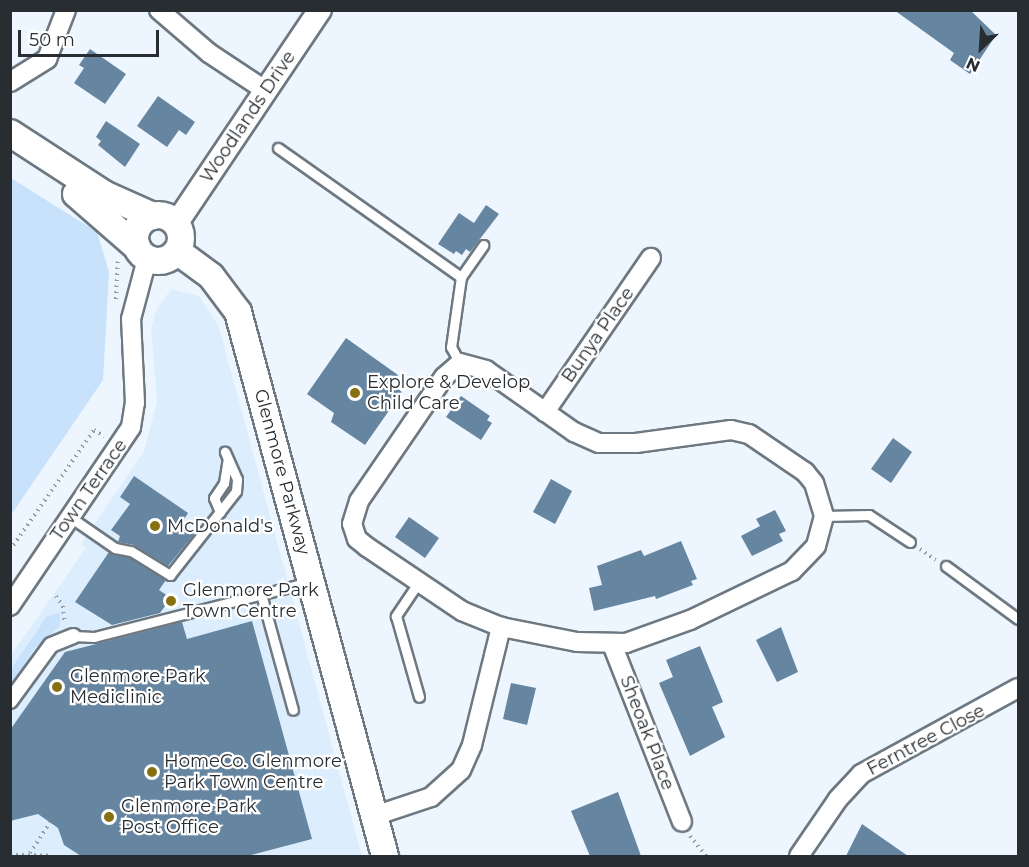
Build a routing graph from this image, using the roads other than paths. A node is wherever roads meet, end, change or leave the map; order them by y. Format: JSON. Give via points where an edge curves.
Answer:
{"nodes":[{"id":1,"x":66,"y":10,"type":"edge"},
{"id":2,"x":159,"y":10,"type":"edge"},
{"id":3,"x":320,"y":10,"type":"edge"},
{"id":4,"x":10,"y":82,"type":"edge"},
{"id":5,"x":266,"y":90,"type":"junction"},
{"id":6,"x":10,"y":133,"type":"edge"},
{"id":7,"x":278,"y":148,"type":"dead end"},
{"id":8,"x":10,"y":151,"type":"edge"},
{"id":9,"x":165,"y":220,"type":"junction"},
{"id":10,"x":483,"y":245,"type":"dead end"},
{"id":11,"x":177,"y":251,"type":"junction"},
{"id":12,"x":132,"y":257,"type":"junction"},
{"id":13,"x":651,"y":258,"type":"dead end"},
{"id":14,"x":461,"y":277,"type":"junction"},
{"id":15,"x":460,"y":363,"type":"junction"},
{"id":16,"x":545,"y":412,"type":"junction"},
{"id":17,"x":220,"y":512,"type":"junction"},
{"id":18,"x":824,"y":516,"type":"junction"},
{"id":19,"x":70,"y":517,"type":"junction"},
{"id":20,"x":910,"y":542,"type":"road end"},
{"id":21,"x":946,"y":566,"type":"road end"},
{"id":22,"x":312,"y":581,"type":"junction"},
{"id":23,"x":418,"y":583,"type":"junction"},
{"id":24,"x":261,"y":594,"type":"junction"},
{"id":25,"x":10,"y":606,"type":"edge"},
{"id":26,"x":1018,"y":619,"type":"edge"},
{"id":27,"x":501,"y":627,"type":"junction"},
{"id":28,"x":73,"y":636,"type":"joint"},
{"id":29,"x":612,"y":644,"type":"junction"},
{"id":30,"x":1018,"y":688,"type":"edge"},
{"id":31,"x":419,"y":697,"type":"dead end"},
{"id":32,"x":10,"y":701,"type":"edge"},
{"id":33,"x":293,"y":710,"type":"dead end"},
{"id":34,"x":376,"y":815,"type":"junction"},
{"id":35,"x":682,"y":822,"type":"road end"},
{"id":36,"x":386,"y":856,"type":"edge"},
{"id":37,"x":799,"y":856,"type":"edge"}],
"edges":[{"from":1,"to":4,"type":"street","via":[[47,59]]},
{"from":2,"to":5,"type":"street","via":[[209,53]]},
{"from":3,"to":5,"type":"street","name":"Woodlands Drive"},
{"from":5,"to":9,"type":"street","name":"Woodlands Drive"},
{"from":6,"to":9,"type":"main road","via":[[104,194]]},
{"from":7,"to":14,"type":"lane"},
{"from":8,"to":12,"type":"main road","via":[[93,206]]},
{"from":9,"to":11,"type":"main road","via":[[181,237]]},
{"from":9,"to":12,"type":"main road","via":[[136,231]]},
{"from":10,"to":14,"type":"lane"},
{"from":11,"to":12,"type":"main road","via":[[160,261]]},
{"from":11,"to":22,"type":"main road","name":"Glenmore Parkway","via":[[211,276],[238,312]]},
{"from":12,"to":19,"type":"street","name":"Town Terrace","via":[[135,403],[131,427]]},
{"from":13,"to":16,"type":"street","name":"Bunya Place"},
{"from":14,"to":15,"type":"lane","via":[[451,347]]},
{"from":15,"to":16,"type":"street","via":[[486,370]]},
{"from":15,"to":23,"type":"street","via":[[444,377],[352,515],[357,539]]},
{"from":16,"to":18,"type":"street","via":[[599,443],[636,443],[731,430],[749,434],[805,472],[818,492]]},
{"from":17,"to":17,"type":"lane","via":[[236,491],[237,479],[226,456],[224,483],[214,498]]},
{"from":17,"to":19,"type":"lane","via":[[170,576],[131,550],[114,548]]},
{"from":18,"to":20,"type":"lane","via":[[869,515]]},
{"from":18,"to":29,"type":"street","via":[[816,546],[792,571],[690,620],[641,639]]},
{"from":19,"to":25,"type":"street","name":"Town Terrace"},
{"from":21,"to":26,"type":"lane"},
{"from":22,"to":24,"type":"lane"},
{"from":22,"to":34,"type":"main road","name":"Glenmore Parkway"},
{"from":23,"to":27,"type":"street","via":[[462,611]]},
{"from":23,"to":31,"type":"lane","via":[[396,616]]},
{"from":24,"to":28,"type":"lane","via":[[94,637]]},
{"from":24,"to":33,"type":"lane"},
{"from":27,"to":29,"type":"street","via":[[577,642]]},
{"from":27,"to":34,"type":"street","via":[[472,745],[461,770],[431,798]]},
{"from":28,"to":32,"type":"street","via":[[51,645]]},
{"from":29,"to":35,"type":"street","name":"Sheoak Place"},
{"from":30,"to":37,"type":"street","name":"Ferntree Close","via":[[861,774],[838,799]]},
{"from":34,"to":36,"type":"main road","name":"Glenmore Parkway"}]}
